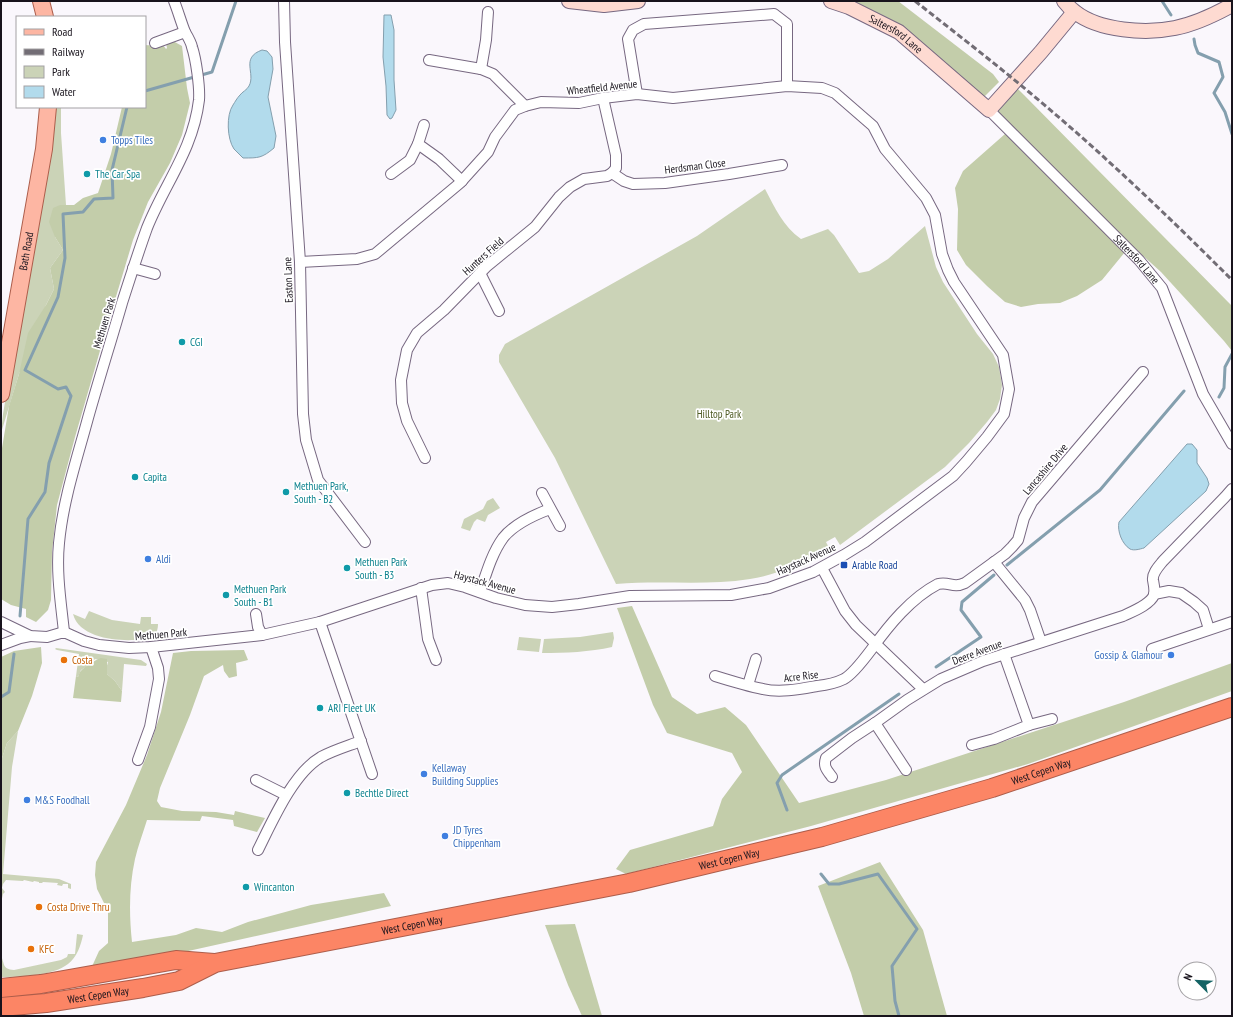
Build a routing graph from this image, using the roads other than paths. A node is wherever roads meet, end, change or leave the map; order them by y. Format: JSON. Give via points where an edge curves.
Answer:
{"nodes":[{"id":1,"x":41,"y":1,"type":"edge"},
{"id":2,"x":174,"y":1,"type":"edge"},
{"id":3,"x":284,"y":1,"type":"edge"},
{"id":4,"x":569,"y":1,"type":"edge"},
{"id":5,"x":638,"y":1,"type":"edge"},
{"id":6,"x":831,"y":1,"type":"edge"},
{"id":7,"x":1064,"y":1,"type":"edge"},
{"id":8,"x":1232,"y":5,"type":"edge"},
{"id":9,"x":488,"y":12,"type":"dead end"},
{"id":10,"x":1074,"y":12,"type":"junction"},
{"id":11,"x":45,"y":16,"type":"edge"},
{"id":12,"x":185,"y":32,"type":"junction"},
{"id":13,"x":155,"y":43,"type":"dead end"},
{"id":14,"x":429,"y":60,"type":"dead end"},
{"id":15,"x":481,"y":69,"type":"junction"},
{"id":16,"x":787,"y":86,"type":"junction"},
{"id":17,"x":637,"y":94,"type":"junction"},
{"id":18,"x":604,"y":98,"type":"junction"},
{"id":19,"x":525,"y":106,"type":"junction"},
{"id":20,"x":48,"y":108,"type":"edge"},
{"id":21,"x":989,"y":110,"type":"junction"},
{"id":22,"x":424,"y":125,"type":"dead end"},
{"id":23,"x":418,"y":144,"type":"junction"},
{"id":24,"x":782,"y":165,"type":"dead end"},
{"id":25,"x":612,"y":173,"type":"junction"},
{"id":26,"x":391,"y":174,"type":"dead end"},
{"id":27,"x":462,"y":181,"type":"junction"},
{"id":28,"x":300,"y":262,"type":"junction"},
{"id":29,"x":133,"y":268,"type":"junction"},
{"id":30,"x":480,"y":273,"type":"junction"},
{"id":31,"x":156,"y":274,"type":"dead end"},
{"id":32,"x":954,"y":282,"type":"joint"},
{"id":33,"x":499,"y":311,"type":"dead end"},
{"id":34,"x":1143,"y":372,"type":"dead end"},
{"id":35,"x":1,"y":394,"type":"edge"},
{"id":36,"x":1232,"y":444,"type":"edge"},
{"id":37,"x":425,"y":458,"type":"dead end"},
{"id":38,"x":1232,"y":489,"type":"edge"},
{"id":39,"x":542,"y":493,"type":"dead end"},
{"id":40,"x":550,"y":509,"type":"junction"},
{"id":41,"x":560,"y":526,"type":"dead end"},
{"id":42,"x":365,"y":542,"type":"dead end"},
{"id":43,"x":994,"y":562,"type":"junction"},
{"id":44,"x":822,"y":568,"type":"junction"},
{"id":45,"x":421,"y":588,"type":"junction"},
{"id":46,"x":480,"y":592,"type":"junction"},
{"id":47,"x":1154,"y":594,"type":"junction"},
{"id":48,"x":256,"y":614,"type":"dead end"},
{"id":49,"x":1,"y":622,"type":"edge"},
{"id":50,"x":320,"y":622,"type":"junction"},
{"id":51,"x":1232,"y":622,"type":"edge"},
{"id":52,"x":1209,"y":629,"type":"junction"},
{"id":53,"x":64,"y":632,"type":"junction"},
{"id":54,"x":262,"y":635,"type":"junction"},
{"id":55,"x":30,"y":636,"type":"junction"},
{"id":56,"x":1041,"y":642,"type":"junction"},
{"id":57,"x":875,"y":644,"type":"junction"},
{"id":58,"x":1,"y":645,"type":"edge"},
{"id":59,"x":151,"y":647,"type":"junction"},
{"id":60,"x":1152,"y":649,"type":"dead end"},
{"id":61,"x":1004,"y":654,"type":"junction"},
{"id":62,"x":756,"y":659,"type":"dead end"},
{"id":63,"x":436,"y":660,"type":"dead end"},
{"id":64,"x":715,"y":676,"type":"dead end"},
{"id":65,"x":748,"y":685,"type":"junction"},
{"id":66,"x":923,"y":689,"type":"junction"},
{"id":67,"x":1232,"y":708,"type":"edge"},
{"id":68,"x":1052,"y":719,"type":"dead end"},
{"id":69,"x":875,"y":723,"type":"junction"},
{"id":70,"x":1029,"y":725,"type":"junction"},
{"id":71,"x":361,"y":741,"type":"junction"},
{"id":72,"x":972,"y":745,"type":"dead end"},
{"id":73,"x":138,"y":760,"type":"dead end"},
{"id":74,"x":906,"y":770,"type":"dead end"},
{"id":75,"x":372,"y":774,"type":"dead end"},
{"id":76,"x":832,"y":777,"type":"dead end"},
{"id":77,"x":256,"y":780,"type":"dead end"},
{"id":78,"x":286,"y":795,"type":"junction"},
{"id":79,"x":258,"y":850,"type":"dead end"},
{"id":80,"x":215,"y":963,"type":"junction"},
{"id":81,"x":1,"y":988,"type":"edge"},
{"id":82,"x":1,"y":1007,"type":"edge"}],
"edges":[{"from":1,"to":11,"type":"main road"},
{"from":2,"to":12,"type":"street","name":"Methuen Park"},
{"from":3,"to":28,"type":"street","name":"Easton Lane","via":[[284,42]]},
{"from":4,"to":5,"type":"main road","via":[[604,5]]},
{"from":6,"to":21,"type":"main road","name":"Saltersford Lane","via":[[849,7],[899,32]]},
{"from":7,"to":10,"type":"main road"},
{"from":8,"to":10,"type":"main road","via":[[1189,24],[1145,31],[1104,26]]},
{"from":9,"to":15,"type":"street"},
{"from":10,"to":21,"type":"main road"},
{"from":12,"to":13,"type":"street"},
{"from":12,"to":29,"type":"street","name":"Methuen Park","via":[[192,46],[199,100],[189,141],[148,227]]},
{"from":14,"to":15,"type":"street"},
{"from":15,"to":19,"type":"street","via":[[493,74]]},
{"from":16,"to":17,"type":"street","name":"Wheatfield Avenue","via":[[673,98]]},
{"from":16,"to":17,"type":"street","via":[[787,24],[774,14],[644,24],[633,30],[628,39]]},
{"from":16,"to":32,"type":"street","name":"Wheatfield Avenue","via":[[822,88],[835,93],[873,126],[885,149],[926,198],[932,209],[942,254]]},
{"from":17,"to":18,"type":"street","name":"Wheatfield Avenue"},
{"from":18,"to":19,"type":"street","name":"Wheatfield Avenue","via":[[579,103],[541,102]]},
{"from":18,"to":25,"type":"street","via":[[616,155],[616,168]]},
{"from":19,"to":27,"type":"street","name":"Wheatfield Avenue","via":[[515,110],[495,137],[488,152]]},
{"from":20,"to":35,"type":"main road","name":"Bath Road","via":[[44,149]]},
{"from":21,"to":36,"type":"street","name":"Saltersford Lane","via":[[1139,260],[1162,288],[1203,394]]},
{"from":22,"to":23,"type":"street"},
{"from":23,"to":26,"type":"street","via":[[410,160]]},
{"from":23,"to":27,"type":"street","via":[[439,159]]},
{"from":24,"to":25,"type":"street","name":"Herdsman Close","via":[[729,174],[633,184]]},
{"from":25,"to":30,"type":"street","name":"Hunters Field","via":[[584,179],[570,188],[535,226]]},
{"from":27,"to":28,"type":"street","name":"Wheatfield Avenue","via":[[375,254],[357,259]]},
{"from":28,"to":42,"type":"street","name":"Easton Lane","via":[[303,414],[306,440],[318,480]]},
{"from":29,"to":31,"type":"street"},
{"from":29,"to":53,"type":"street","name":"Methuen Park","via":[[64,508],[58,558]]},
{"from":30,"to":33,"type":"street"},
{"from":30,"to":37,"type":"street","name":"Hunters Field","via":[[417,333],[407,350],[400,380],[402,402],[406,421]]},
{"from":32,"to":44,"type":"street","name":"Haystack Avenue","via":[[1003,355],[1009,389],[1004,414],[953,476],[865,542]]},
{"from":34,"to":43,"type":"street","name":"Lancashire Drive","via":[[1032,502],[1018,540]]},
{"from":38,"to":47,"type":"street","via":[[1156,570],[1153,578]]},
{"from":39,"to":40,"type":"street"},
{"from":40,"to":41,"type":"street"},
{"from":40,"to":46,"type":"street","via":[[523,522],[504,537]]},
{"from":43,"to":56,"type":"street","via":[[1025,600]]},
{"from":43,"to":57,"type":"street","name":"Lancashire Drive","via":[[958,586],[943,583],[934,586],[898,616]]},
{"from":44,"to":46,"type":"street","name":"Haystack Avenue","via":[[769,588],[731,595],[630,596],[552,607],[496,598]]},
{"from":44,"to":57,"type":"street","via":[[845,611]]},
{"from":45,"to":46,"type":"street","name":"Haystack Avenue","via":[[448,583]]},
{"from":45,"to":50,"type":"street","name":"Methuen Park"},
{"from":45,"to":63,"type":"street","via":[[428,639]]},
{"from":47,"to":52,"type":"street","via":[[1181,592],[1203,610]]},
{"from":47,"to":56,"type":"street","name":"Deere Avenue","via":[[1152,599],[1138,609],[1123,616]]},
{"from":48,"to":54,"type":"street"},
{"from":49,"to":55,"type":"street"},
{"from":50,"to":54,"type":"street","name":"Methuen Park"},
{"from":50,"to":71,"type":"street"},
{"from":51,"to":52,"type":"street"},
{"from":52,"to":60,"type":"street"},
{"from":53,"to":55,"type":"street","via":[[47,637]]},
{"from":53,"to":59,"type":"street","name":"Methuen Park","via":[[99,645]]},
{"from":54,"to":59,"type":"street","name":"Methuen Park"},
{"from":55,"to":58,"type":"street"},
{"from":56,"to":61,"type":"street","name":"Deere Avenue"},
{"from":57,"to":65,"type":"street","name":"Acre Rise","via":[[844,679],[802,689],[763,690]]},
{"from":57,"to":66,"type":"street"},
{"from":59,"to":73,"type":"street","via":[[159,679],[150,727]]},
{"from":61,"to":66,"type":"street","name":"Deere Avenue","via":[[941,679]]},
{"from":61,"to":70,"type":"street"},
{"from":62,"to":65,"type":"street"},
{"from":64,"to":65,"type":"street","name":"Acre Rise"},
{"from":66,"to":69,"type":"street","name":"Deere Avenue"},
{"from":67,"to":80,"type":"highway","name":"West Cepen Way","via":[[992,788],[829,835],[629,883]]},
{"from":68,"to":70,"type":"street"},
{"from":69,"to":74,"type":"street"},
{"from":69,"to":76,"type":"street","name":"Deere Avenue","via":[[826,758],[825,768]]},
{"from":70,"to":72,"type":"street"},
{"from":71,"to":75,"type":"street"},
{"from":71,"to":78,"type":"street","via":[[320,758]]},
{"from":77,"to":78,"type":"street"},
{"from":78,"to":79,"type":"street"},
{"from":80,"to":81,"type":"highway","name":"West Cepen Way","via":[[176,960],[41,984]]},
{"from":80,"to":82,"type":"highway","name":"West Cepen Way","via":[[179,981],[54,1002]]}]}
